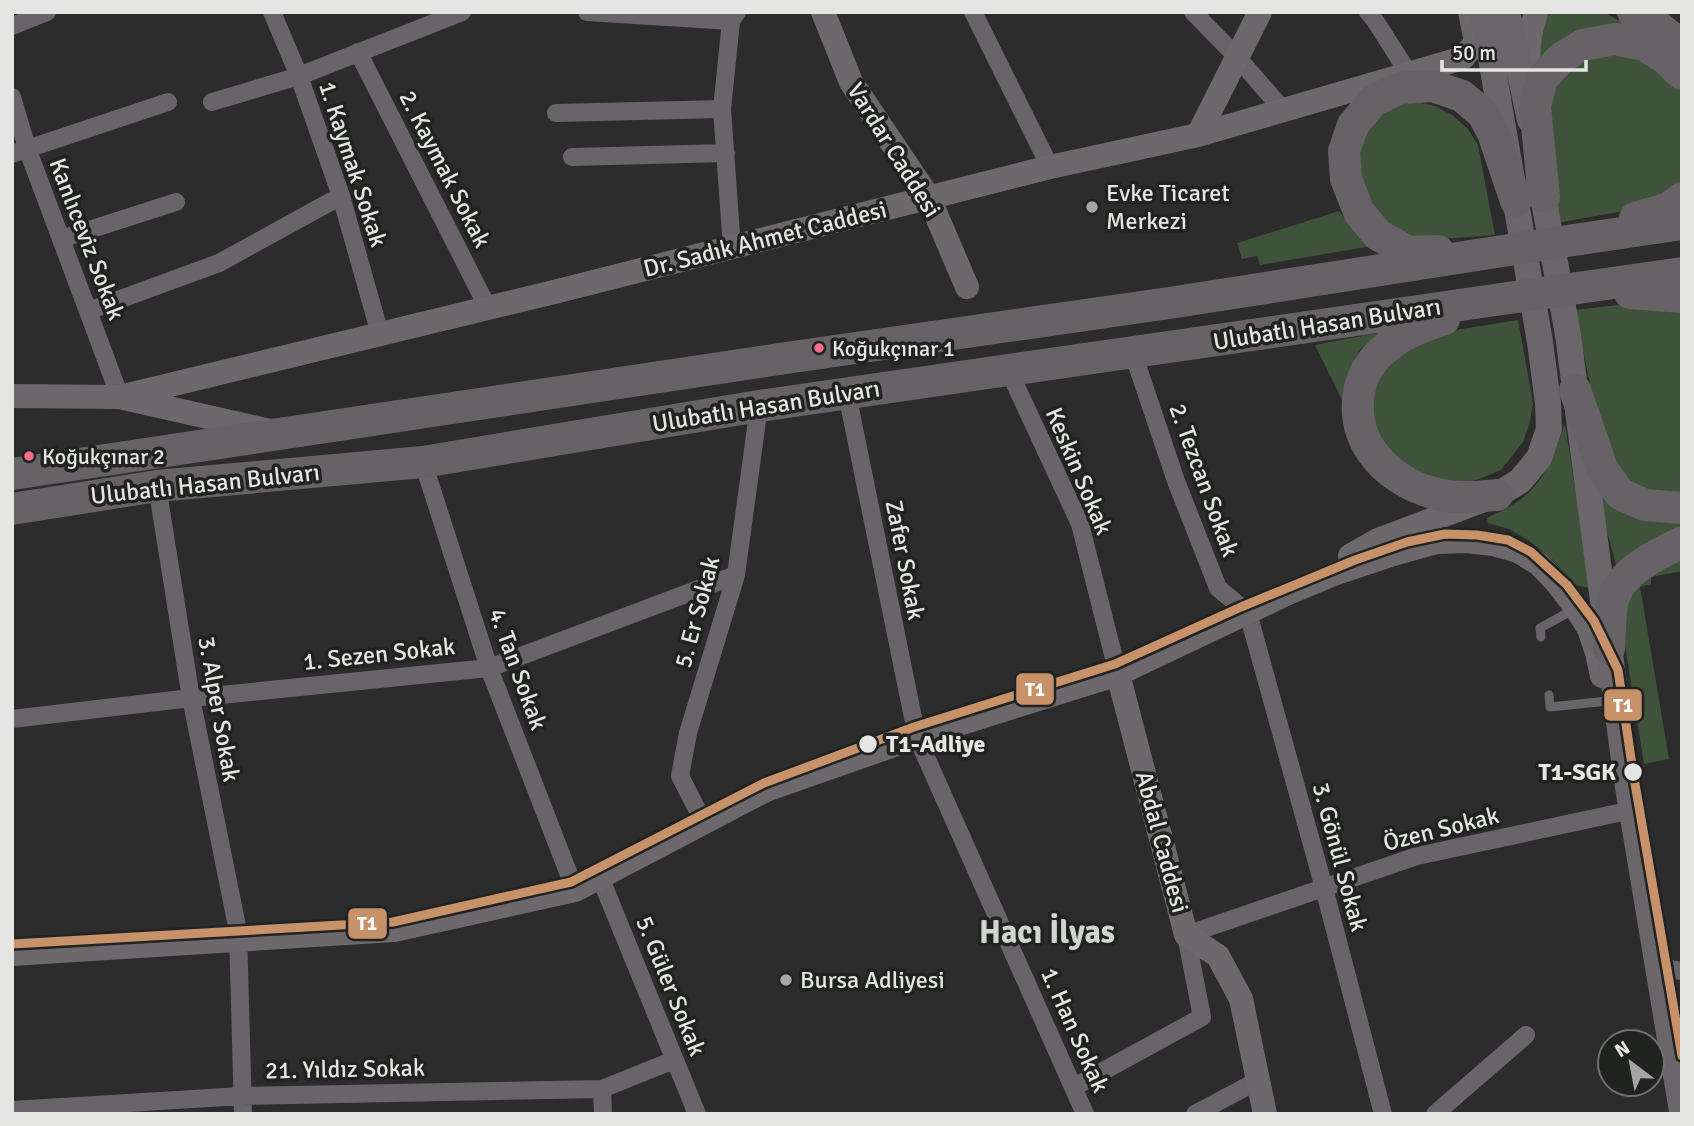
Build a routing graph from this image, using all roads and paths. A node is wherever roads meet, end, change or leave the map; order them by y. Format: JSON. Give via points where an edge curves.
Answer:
{"nodes":[{"id":1,"x":47,"y":12,"type":"edge"},
{"id":2,"x":272,"y":12,"type":"edge"},
{"id":3,"x":462,"y":12,"type":"edge"},
{"id":4,"x":586,"y":12,"type":"edge"},
{"id":5,"x":823,"y":12,"type":"edge"},
{"id":6,"x":973,"y":12,"type":"edge"},
{"id":7,"x":1193,"y":12,"type":"edge"},
{"id":8,"x":1368,"y":12,"type":"edge"},
{"id":9,"x":1470,"y":12,"type":"edge"},
{"id":10,"x":1483,"y":12,"type":"edge"},
{"id":11,"x":1507,"y":12,"type":"edge"},
{"id":12,"x":1633,"y":12,"type":"edge"},
{"id":13,"x":1259,"y":13,"type":"edge"},
{"id":14,"x":734,"y":17,"type":"edge"},
{"id":15,"x":420,"y":20,"type":"edge"},
{"id":16,"x":1533,"y":23,"type":"edge"},
{"id":17,"x":12,"y":26,"type":"edge"},
{"id":18,"x":1682,"y":46,"type":"edge"},
{"id":19,"x":358,"y":52,"type":"junction"},
{"id":20,"x":1237,"y":57,"type":"junction"},
{"id":21,"x":1409,"y":74,"type":"junction"},
{"id":22,"x":1682,"y":74,"type":"edge"},
{"id":23,"x":299,"y":76,"type":"junction"},
{"id":24,"x":1525,"y":94,"type":"junction"},
{"id":25,"x":12,"y":97,"type":"edge"},
{"id":26,"x":168,"y":102,"type":"dead end"},
{"id":27,"x":212,"y":102,"type":"dead end"},
{"id":28,"x":722,"y":109,"type":"junction"},
{"id":29,"x":1284,"y":111,"type":"junction"},
{"id":30,"x":555,"y":113,"type":"dead end"},
{"id":31,"x":1198,"y":135,"type":"junction"},
{"id":32,"x":20,"y":151,"type":"edge"},
{"id":33,"x":726,"y":153,"type":"junction"},
{"id":34,"x":572,"y":157,"type":"dead end"},
{"id":35,"x":1049,"y":167,"type":"junction"},
{"id":36,"x":341,"y":197,"type":"junction"},
{"id":37,"x":929,"y":198,"type":"junction"},
{"id":38,"x":1682,"y":198,"type":"edge"},
{"id":39,"x":1530,"y":199,"type":"junction"},
{"id":40,"x":176,"y":202,"type":"dead end"},
{"id":41,"x":1682,"y":224,"type":"edge"},
{"id":42,"x":61,"y":239,"type":"junction"},
{"id":43,"x":1567,"y":241,"type":"junction"},
{"id":44,"x":732,"y":248,"type":"junction"},
{"id":45,"x":1509,"y":250,"type":"junction"},
{"id":46,"x":1682,"y":273,"type":"edge"},
{"id":47,"x":967,"y":288,"type":"dead end"},
{"id":48,"x":1577,"y":288,"type":"junction"},
{"id":49,"x":1519,"y":295,"type":"junction"},
{"id":50,"x":1682,"y":297,"type":"edge"},
{"id":51,"x":488,"y":308,"type":"junction"},
{"id":52,"x":88,"y":311,"type":"junction"},
{"id":53,"x":380,"y":334,"type":"junction"},
{"id":54,"x":1133,"y":353,"type":"junction"},
{"id":55,"x":1009,"y":370,"type":"junction"},
{"id":56,"x":1575,"y":390,"type":"junction"},
{"id":57,"x":847,"y":394,"type":"junction"},
{"id":58,"x":12,"y":396,"type":"edge"},
{"id":59,"x":120,"y":397,"type":"junction"},
{"id":60,"x":759,"y":406,"type":"junction"},
{"id":61,"x":281,"y":434,"type":"junction"},
{"id":62,"x":423,"y":462,"type":"junction"},
{"id":63,"x":16,"y":473,"type":"edge"},
{"id":64,"x":157,"y":486,"type":"junction"},
{"id":65,"x":1497,"y":495,"type":"junction"},
{"id":66,"x":1682,"y":508,"type":"edge"},
{"id":67,"x":12,"y":509,"type":"edge"},
{"id":68,"x":1682,"y":542,"type":"edge"},
{"id":69,"x":736,"y":575,"type":"junction"},
{"id":70,"x":1286,"y":594,"type":"junction"},
{"id":71,"x":1576,"y":608,"type":"junction"},
{"id":72,"x":1248,"y":613,"type":"junction"},
{"id":73,"x":1541,"y":638,"type":"dead end"},
{"id":74,"x":1609,"y":649,"type":"junction"},
{"id":75,"x":489,"y":668,"type":"junction"},
{"id":76,"x":1118,"y":674,"type":"junction"},
{"id":77,"x":1549,"y":695,"type":"dead end"},
{"id":78,"x":191,"y":698,"type":"junction"},
{"id":79,"x":1608,"y":701,"type":"junction"},
{"id":80,"x":12,"y":719,"type":"edge"},
{"id":81,"x":917,"y":737,"type":"junction"},
{"id":82,"x":1626,"y":775,"type":"junction"},
{"id":83,"x":1632,"y":810,"type":"junction"},
{"id":84,"x":704,"y":823,"type":"junction"},
{"id":85,"x":600,"y":877,"type":"junction"},
{"id":86,"x":1324,"y":888,"type":"junction"},
{"id":87,"x":575,"y":890,"type":"junction"},
{"id":88,"x":1186,"y":935,"type":"junction"},
{"id":89,"x":238,"y":940,"type":"junction"},
{"id":90,"x":12,"y":954,"type":"edge"},
{"id":91,"x":1670,"y":969,"type":"edge"},
{"id":92,"x":1526,"y":1035,"type":"dead end"},
{"id":93,"x":674,"y":1060,"type":"junction"},
{"id":94,"x":1259,"y":1080,"type":"junction"},
{"id":95,"x":1074,"y":1087,"type":"junction"},
{"id":96,"x":602,"y":1089,"type":"junction"},
{"id":97,"x":243,"y":1105,"type":"edge"},
{"id":98,"x":12,"y":1110,"type":"edge"},
{"id":99,"x":1682,"y":1111,"type":"edge"},
{"id":100,"x":603,"y":1114,"type":"edge"},
{"id":101,"x":697,"y":1114,"type":"edge"},
{"id":102,"x":1085,"y":1114,"type":"edge"},
{"id":103,"x":1195,"y":1114,"type":"edge"},
{"id":104,"x":1265,"y":1114,"type":"edge"},
{"id":105,"x":1383,"y":1114,"type":"edge"},
{"id":106,"x":1435,"y":1114,"type":"edge"}],
"edges":[{"from":1,"to":17,"type":"street"},
{"from":2,"to":23,"type":"street","name":"1. Kaymak Sokak"},
{"from":3,"to":15,"type":"street"},
{"from":4,"to":14,"type":"street"},
{"from":5,"to":37,"type":"street","name":"Vardar Caddesi","via":[[851,82]]},
{"from":6,"to":35,"type":"street"},
{"from":7,"to":20,"type":"street"},
{"from":8,"to":21,"type":"street"},
{"from":9,"to":21,"type":"street","name":"Dr. Sadık Ahmet Caddesi","via":[[1476,42],[1464,58]]},
{"from":10,"to":39,"type":"main road"},
{"from":11,"to":24,"type":"main road"},
{"from":12,"to":18,"type":"highway"},
{"from":13,"to":20,"type":"street"},
{"from":14,"to":28,"type":"street"},
{"from":15,"to":19,"type":"street"},
{"from":16,"to":24,"type":"street"},
{"from":19,"to":23,"type":"street"},
{"from":19,"to":51,"type":"street","name":"2. Kaymak Sokak"},
{"from":20,"to":29,"type":"street"},
{"from":20,"to":31,"type":"street"},
{"from":21,"to":29,"type":"street","name":"Dr. Sadık Ahmet Caddesi"},
{"from":22,"to":39,"type":"highway","via":[[1644,44],[1615,39],[1583,45],[1561,58],[1542,79],[1535,106]]},
{"from":23,"to":27,"type":"street"},
{"from":23,"to":36,"type":"street","name":"1. Kaymak Sokak"},
{"from":24,"to":39,"type":"main road"},
{"from":25,"to":32,"type":"street","name":"Kanlıceviz Sokak"},
{"from":26,"to":32,"type":"street"},
{"from":28,"to":30,"type":"street"},
{"from":28,"to":33,"type":"street"},
{"from":29,"to":31,"type":"street","name":"Dr. Sadık Ahmet Caddesi"},
{"from":31,"to":35,"type":"street","name":"Dr. Sadık Ahmet Caddesi"},
{"from":32,"to":42,"type":"street","name":"Kanlıceviz Sokak"},
{"from":33,"to":34,"type":"street"},
{"from":33,"to":44,"type":"street"},
{"from":35,"to":37,"type":"street","name":"Dr. Sadık Ahmet Caddesi"},
{"from":36,"to":52,"type":"street","via":[[219,263]]},
{"from":36,"to":53,"type":"street","name":"1. Kaymak Sokak"},
{"from":37,"to":44,"type":"street","name":"Dr. Sadık Ahmet Caddesi"},
{"from":37,"to":47,"type":"street","name":"Vardar Caddesi"},
{"from":38,"to":43,"type":"highway","via":[[1669,208]]},
{"from":39,"to":45,"type":"highway","via":[[1483,114],[1462,96],[1433,86],[1400,88],[1373,101],[1353,125],[1344,151],[1346,179],[1359,212],[1378,235],[1409,252]]},
{"from":39,"to":56,"type":"main road","via":[[1568,335]]},
{"from":39,"to":65,"type":"main road","via":[[1549,429],[1539,458],[1520,481]]},
{"from":40,"to":42,"type":"street"},
{"from":41,"to":43,"type":"highway"},
{"from":42,"to":52,"type":"street","name":"Kanlıceviz Sokak"},
{"from":43,"to":45,"type":"highway"},
{"from":44,"to":51,"type":"street","name":"Dr. Sadık Ahmet Caddesi"},
{"from":45,"to":61,"type":"highway","name":"Ulubatlı Hasan Bulvarı"},
{"from":46,"to":48,"type":"highway"},
{"from":48,"to":49,"type":"highway"},
{"from":48,"to":50,"type":"highway"},
{"from":49,"to":54,"type":"highway","name":"Ulubatlı Hasan Bulvarı"},
{"from":49,"to":65,"type":"highway","via":[[1415,329],[1379,355],[1359,390],[1357,412],[1363,434],[1388,469],[1434,494],[1463,498]]},
{"from":51,"to":53,"type":"street","name":"Dr. Sadık Ahmet Caddesi"},
{"from":52,"to":59,"type":"street","name":"Kanlıceviz Sokak"},
{"from":53,"to":59,"type":"street","name":"Dr. Sadık Ahmet Caddesi"},
{"from":54,"to":55,"type":"highway","name":"Ulubatlı Hasan Bulvarı"},
{"from":54,"to":72,"type":"street","name":"2. Tezcan Sokak","via":[[1175,481],[1218,588]]},
{"from":55,"to":57,"type":"highway","name":"Ulubatlı Hasan Bulvarı"},
{"from":55,"to":76,"type":"street","name":"Keskin Sokak","via":[[1080,524]]},
{"from":56,"to":66,"type":"highway","via":[[1602,468],[1619,494],[1645,505]]},
{"from":56,"to":74,"type":"main road"},
{"from":57,"to":60,"type":"highway","name":"Ulubatlı Hasan Bulvarı"},
{"from":57,"to":81,"type":"street","name":"Zafer Sokak"},
{"from":58,"to":59,"type":"street","name":"Dr. Sadık Ahmet Caddesi"},
{"from":59,"to":61,"type":"street"},
{"from":60,"to":62,"type":"highway","name":"Ulubatlı Hasan Bulvarı"},
{"from":60,"to":69,"type":"street","name":"5. Er Sokak"},
{"from":61,"to":63,"type":"highway","name":"Ulubatlı Hasan Bulvarı"},
{"from":62,"to":64,"type":"highway","name":"Ulubatlı Hasan Bulvarı"},
{"from":62,"to":75,"type":"street","name":"4. Tan Sokak"},
{"from":64,"to":67,"type":"highway","name":"Ulubatlı Hasan Bulvarı"},
{"from":64,"to":78,"type":"street","name":"3. Alper Sokak"},
{"from":65,"to":70,"type":"street","via":[[1378,540]]},
{"from":68,"to":74,"type":"highway","via":[[1623,580],[1612,601]]},
{"from":69,"to":75,"type":"street","name":"1. Sezen Sokak"},
{"from":69,"to":84,"type":"street","name":"5. Er Sokak","via":[[688,733],[680,776]]},
{"from":70,"to":71,"type":"street","via":[[1390,555],[1437,542],[1467,541],[1518,551],[1539,564]]},
{"from":70,"to":72,"type":"street"},
{"from":71,"to":73,"type":"lane","via":[[1540,628]]},
{"from":71,"to":79,"type":"street","via":[[1589,629]]},
{"from":72,"to":76,"type":"street"},
{"from":72,"to":86,"type":"street","name":"3. Gönül Sokak"},
{"from":74,"to":82,"type":"main road"},
{"from":75,"to":78,"type":"street","name":"1. Sezen Sokak"},
{"from":75,"to":87,"type":"street","name":"4. Tan Sokak"},
{"from":76,"to":81,"type":"street"},
{"from":76,"to":88,"type":"street","name":"Abdal Caddesi"},
{"from":77,"to":79,"type":"lane","via":[[1550,707]]},
{"from":78,"to":80,"type":"street","name":"1. Sezen Sokak"},
{"from":78,"to":89,"type":"street","name":"3. Alper Sokak"},
{"from":79,"to":82,"type":"street"},
{"from":81,"to":84,"type":"street","via":[[766,790]]},
{"from":81,"to":95,"type":"street","name":"1. Han Sokak"},
{"from":82,"to":83,"type":"main road"},
{"from":83,"to":86,"type":"street","name":"Özen Sokak","via":[[1417,856]]},
{"from":83,"to":91,"type":"main road"},
{"from":84,"to":85,"type":"street"},
{"from":85,"to":87,"type":"street"},
{"from":85,"to":93,"type":"street","name":"5. Güler Sokak"},
{"from":86,"to":88,"type":"street","name":"Özen Sokak"},
{"from":86,"to":105,"type":"street","name":"3. Gönül Sokak"},
{"from":87,"to":89,"type":"street","via":[[394,930]]},
{"from":88,"to":94,"type":"street","name":"Abdal Caddesi","via":[[1218,956],[1241,999]]},
{"from":88,"to":95,"type":"street","via":[[1202,1017]]},
{"from":89,"to":90,"type":"street"},
{"from":89,"to":97,"type":"street","name":"3. Alper Sokak"},
{"from":91,"to":99,"type":"main road"},
{"from":92,"to":106,"type":"street"},
{"from":93,"to":96,"type":"street","name":"21. Yıldız Sokak"},
{"from":93,"to":101,"type":"street","name":"5. Güler Sokak"},
{"from":94,"to":103,"type":"street"},
{"from":94,"to":104,"type":"street","name":"Abdal Caddesi"},
{"from":95,"to":102,"type":"street","name":"1. Han Sokak"},
{"from":96,"to":97,"type":"street","name":"21. Yıldız Sokak"},
{"from":96,"to":100,"type":"street"},
{"from":97,"to":98,"type":"street","name":"21. Yıldız Sokak"}]}
